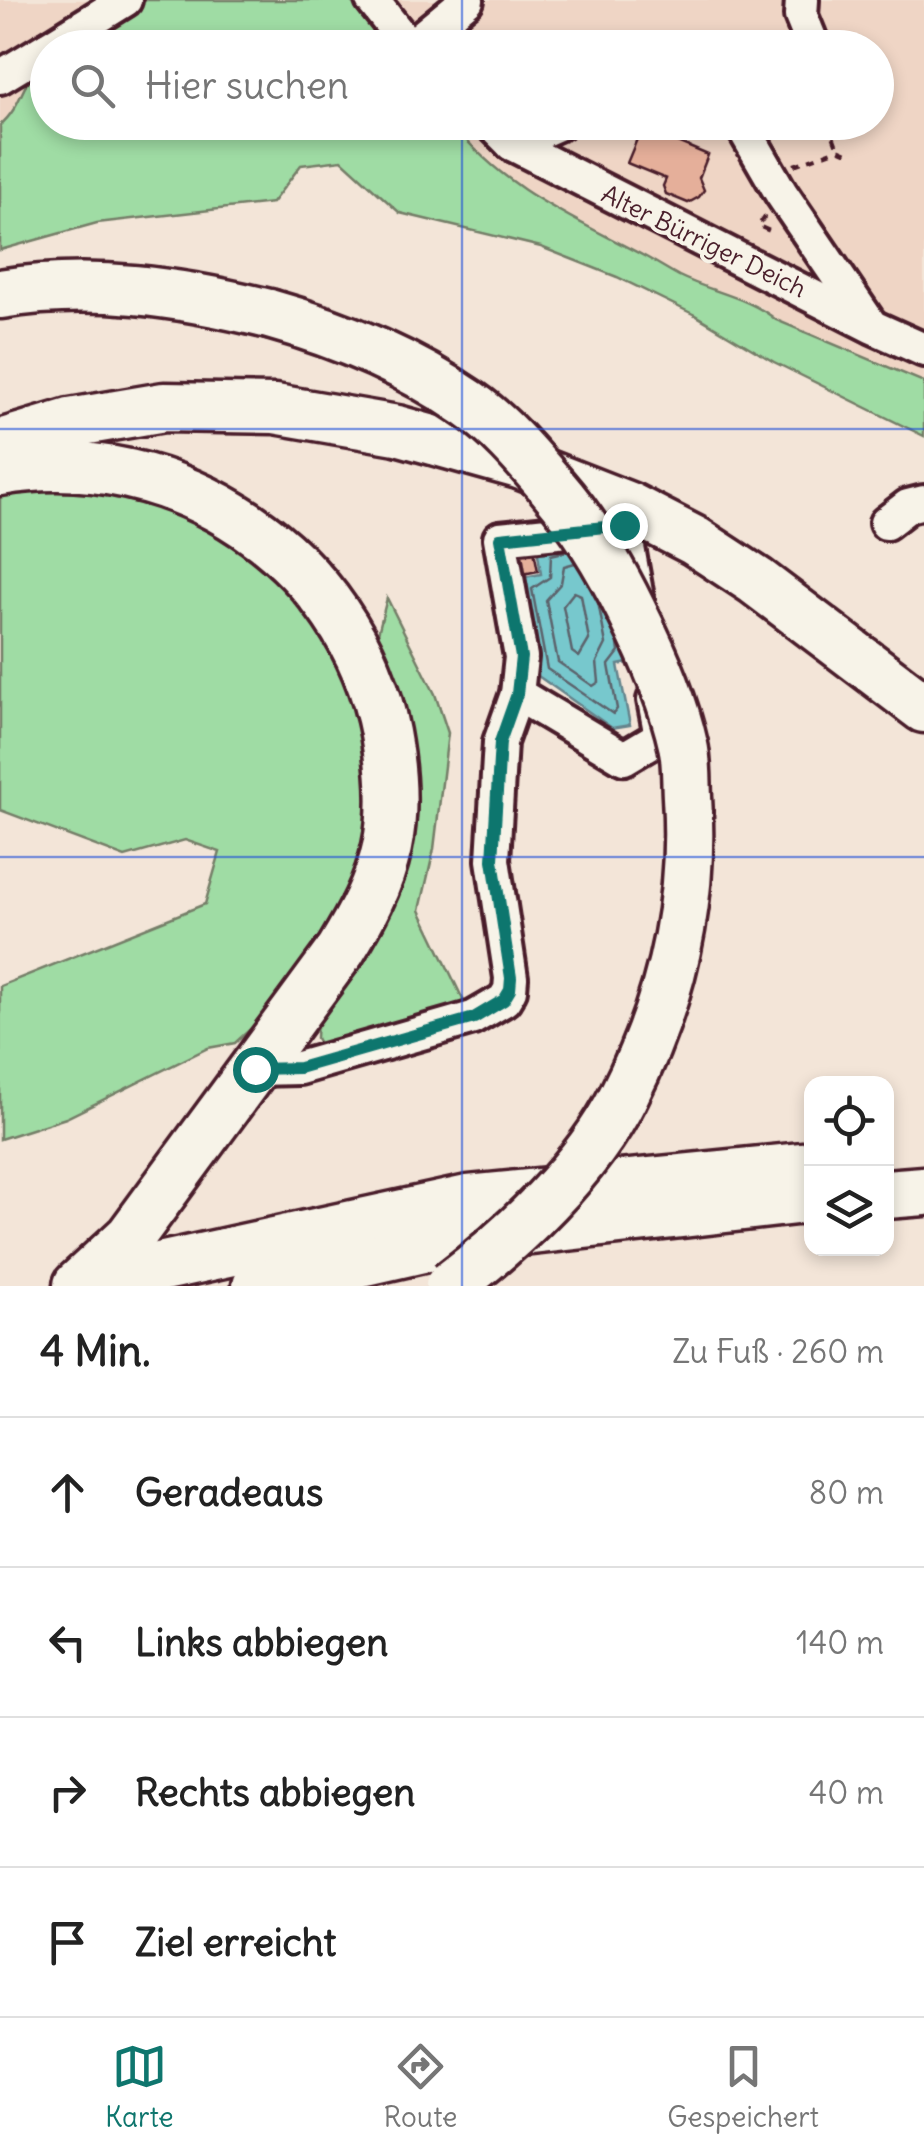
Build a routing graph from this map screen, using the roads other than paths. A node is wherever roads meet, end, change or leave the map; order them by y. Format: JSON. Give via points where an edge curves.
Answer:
{"nodes":[{"id":1,"x":372,"y":0,"type":"edge"},
{"id":2,"x":467,"y":0,"type":"edge"},
{"id":3,"x":802,"y":0,"type":"edge"},
{"id":4,"x":122,"y":1,"type":"edge"},
{"id":5,"x":76,"y":30,"type":"edge"},
{"id":6,"x":396,"y":30,"type":"edge"},
{"id":7,"x":431,"y":30,"type":"edge"},
{"id":8,"x":807,"y":30,"type":"edge"},
{"id":9,"x":30,"y":59,"type":"edge"},
{"id":10,"x":0,"y":77,"type":"edge"},
{"id":11,"x":514,"y":140,"type":"edge"},
{"id":12,"x":750,"y":140,"type":"edge"},
{"id":13,"x":0,"y":294,"type":"edge"},
{"id":14,"x":873,"y":327,"type":"junction"},
{"id":15,"x":922,"y":344,"type":"edge"},
{"id":16,"x":0,"y":444,"type":"edge"},
{"id":17,"x":0,"y":471,"type":"edge"},
{"id":18,"x":924,"y":502,"type":"edge"},
{"id":19,"x":886,"y":523,"type":"dead end"},
{"id":20,"x":517,"y":694,"type":"junction"},
{"id":21,"x":924,"y":708,"type":"edge"},
{"id":22,"x":255,"y":1069,"type":"junction"},
{"id":23,"x":924,"y":1159,"type":"edge"},
{"id":24,"x":894,"y":1161,"type":"edge"},
{"id":25,"x":804,"y":1167,"type":"edge"},
{"id":26,"x":924,"y":1191,"type":"edge"},
{"id":27,"x":894,"y":1193,"type":"edge"},
{"id":28,"x":804,"y":1200,"type":"edge"},
{"id":29,"x":78,"y":1285,"type":"edge"},
{"id":30,"x":71,"y":1286,"type":"edge"},
{"id":31,"x":257,"y":1286,"type":"edge"},
{"id":32,"x":450,"y":1286,"type":"edge"}],
"edges":[{"from":1,"to":6,"type":"lane"},
{"from":2,"to":7,"type":"lane"},
{"from":3,"to":8,"type":"lane"},
{"from":4,"to":5,"type":"lane"},
{"from":9,"to":10,"type":"lane"},
{"from":11,"to":14,"type":"lane","name":"Alter Bürriger Deich"},
{"from":12,"to":14,"type":"lane"},
{"from":13,"to":32,"type":"highway","bridge":true,"via":[[161,290],[270,314],[409,367],[472,405],[576,514],[608,564],[662,679],[684,746],[689,881],[669,986],[623,1098],[592,1146],[492,1254]]},
{"from":14,"to":15,"type":"lane","name":"Alter Bürriger Deich"},
{"from":16,"to":21,"type":"highway","bridge":true,"via":[[70,422],[164,407],[275,409],[397,430],[519,464],[678,533],[756,581]]},
{"from":17,"to":22,"type":"highway","via":[[120,472],[210,502],[249,524],[313,582],[367,670],[389,758],[392,801],[382,869],[342,950]]},
{"from":18,"to":19,"type":"lane"},
{"from":20,"to":20,"type":"lane","via":[[521,657],[500,538],[624,525],[661,736],[624,758]]},
{"from":20,"to":22,"type":"lane","via":[[500,742],[493,860],[511,978],[504,1000],[474,1018],[299,1068]]},
{"from":22,"to":29,"type":"highway","via":[[130,1237]]},
{"from":23,"to":24,"type":"highway"},
{"from":25,"to":29,"type":"highway","via":[[468,1200]]},
{"from":26,"to":27,"type":"highway"},
{"from":28,"to":31,"type":"highway","via":[[470,1237]]},
{"from":29,"to":30,"type":"highway"}]}
